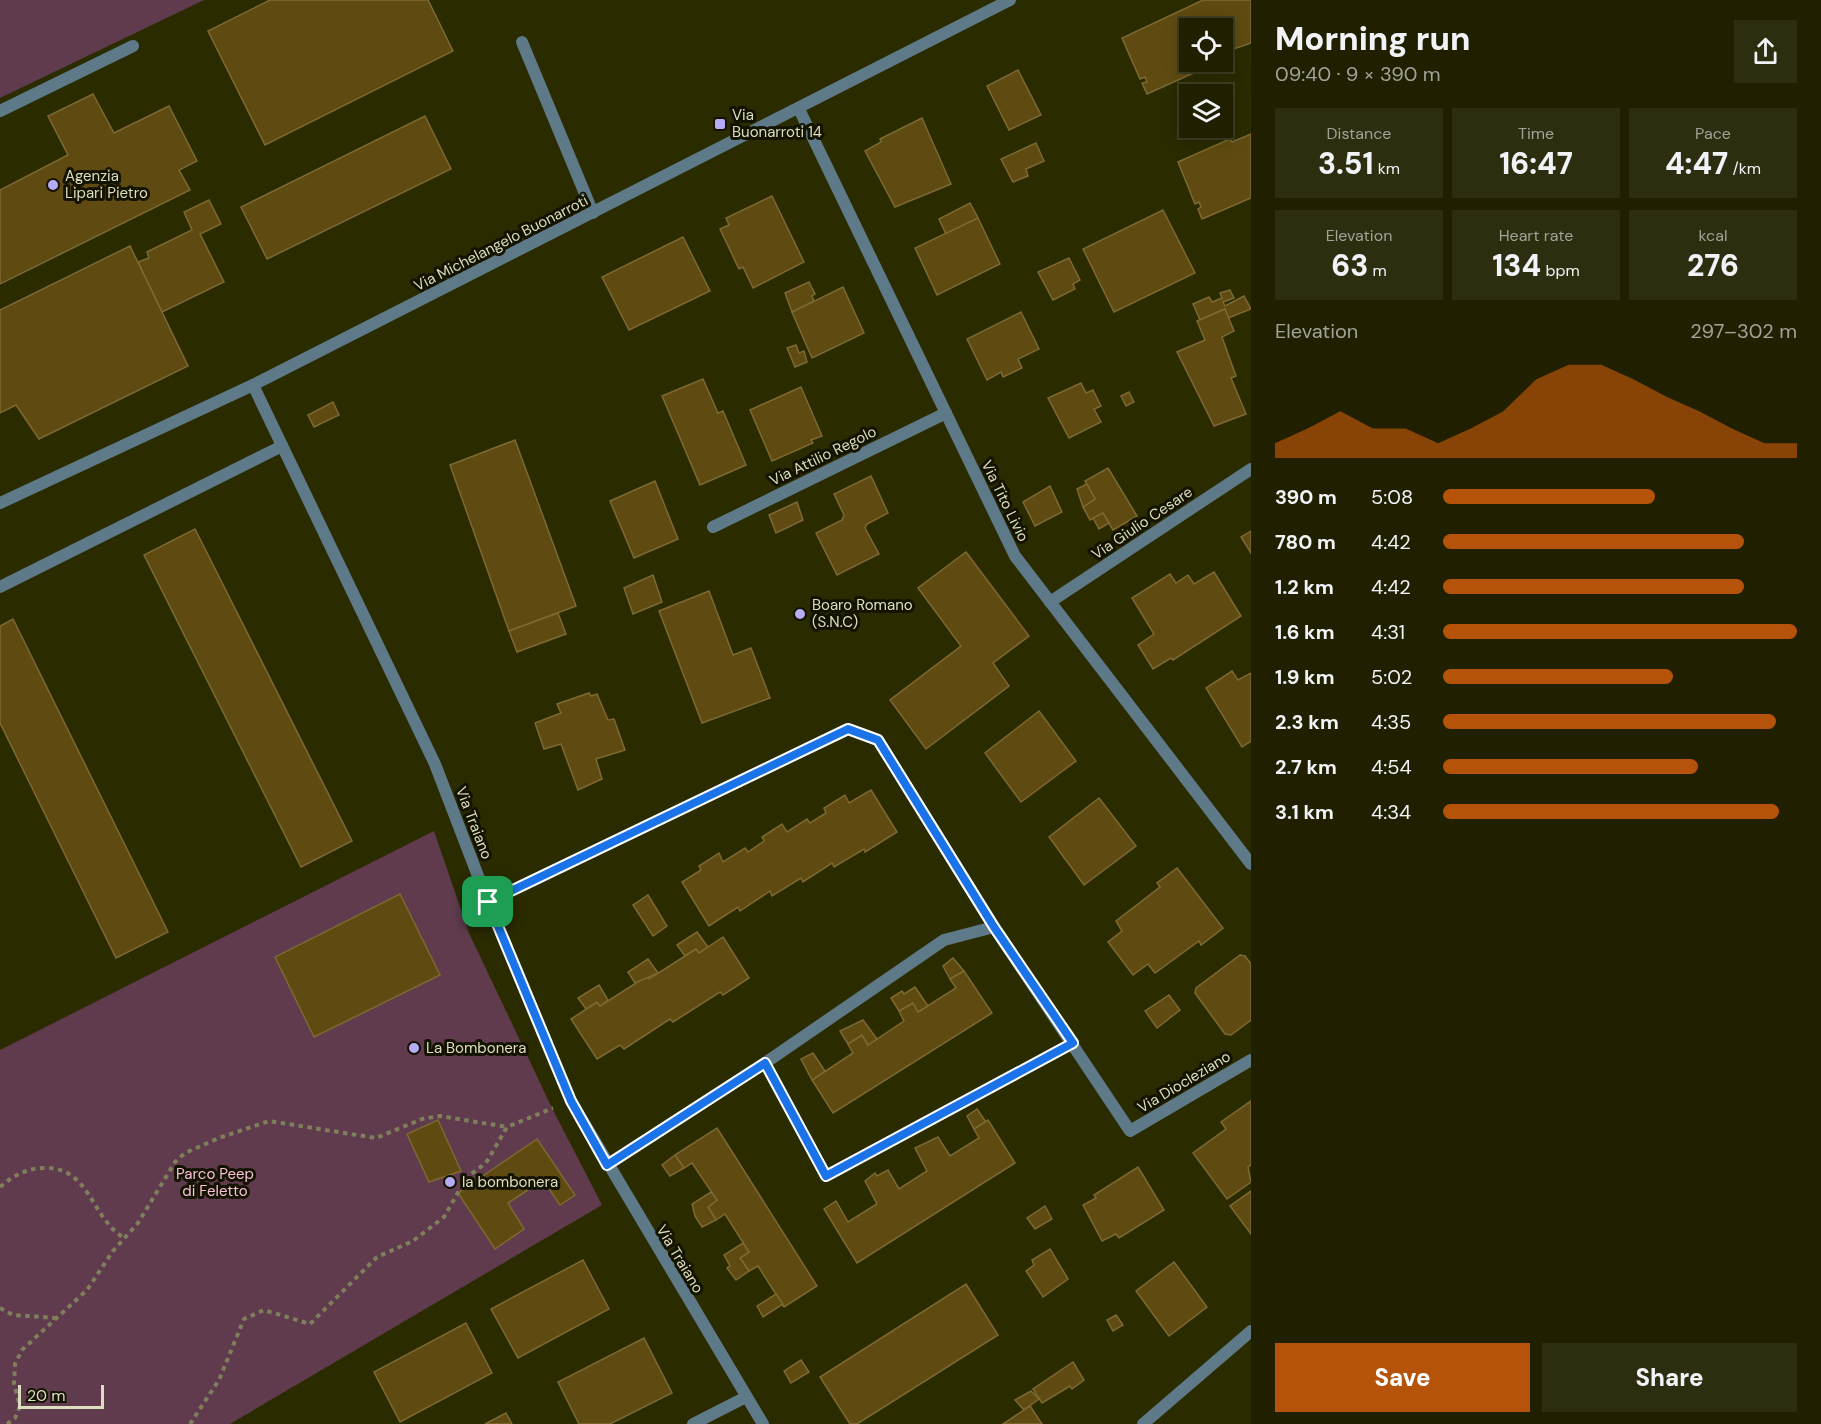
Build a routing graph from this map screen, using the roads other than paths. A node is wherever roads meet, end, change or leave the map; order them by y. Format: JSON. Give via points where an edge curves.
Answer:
{"nodes":[{"id":1,"x":1010,"y":0,"type":"edge"},
{"id":2,"x":522,"y":42,"type":"dead end"},
{"id":3,"x":133,"y":46,"type":"dead end"},
{"id":4,"x":799,"y":109,"type":"junction"},
{"id":5,"x":0,"y":111,"type":"edge"},
{"id":6,"x":593,"y":213,"type":"junction"},
{"id":7,"x":253,"y":385,"type":"junction"},
{"id":8,"x":946,"y":413,"type":"junction"},
{"id":9,"x":282,"y":446,"type":"junction"},
{"id":10,"x":1251,"y":469,"type":"edge"},
{"id":11,"x":0,"y":503,"type":"edge"},
{"id":12,"x":713,"y":527,"type":"dead end"},
{"id":13,"x":0,"y":587,"type":"edge"},
{"id":14,"x":1050,"y":602,"type":"junction"},
{"id":15,"x":1251,"y":864,"type":"edge"},
{"id":16,"x":488,"y":902,"type":"junction"},
{"id":17,"x":994,"y":927,"type":"junction"},
{"id":18,"x":1073,"y":1043,"type":"junction"},
{"id":19,"x":1251,"y":1060,"type":"edge"},
{"id":20,"x":765,"y":1063,"type":"junction"},
{"id":21,"x":607,"y":1165,"type":"junction"},
{"id":22,"x":1251,"y":1331,"type":"edge"},
{"id":23,"x":746,"y":1397,"type":"junction"},
{"id":24,"x":693,"y":1424,"type":"edge"},
{"id":25,"x":763,"y":1424,"type":"edge"},
{"id":26,"x":1143,"y":1424,"type":"edge"}],
"edges":[{"from":1,"to":4,"type":"street","name":"Via Michelangelo Buonarroti"},
{"from":2,"to":6,"type":"street"},
{"from":3,"to":5,"type":"street"},
{"from":4,"to":6,"type":"street","name":"Via Michelangelo Buonarroti"},
{"from":4,"to":8,"type":"street","name":"Via Tito Livio"},
{"from":6,"to":7,"type":"street","name":"Via Michelangelo Buonarroti"},
{"from":7,"to":9,"type":"street","name":"Via Traiano"},
{"from":7,"to":11,"type":"street","name":"Via Michelangelo Buonarroti"},
{"from":8,"to":12,"type":"street","name":"Via Attilio Regolo"},
{"from":8,"to":14,"type":"street","name":"Via Tito Livio","via":[[1015,556]]},
{"from":9,"to":13,"type":"street"},
{"from":9,"to":16,"type":"street","name":"Via Traiano","via":[[435,764]]},
{"from":10,"to":14,"type":"street","name":"Via Giulio Cesare"},
{"from":14,"to":15,"type":"street","name":"Via Tito Livio"},
{"from":16,"to":17,"type":"street","name":"Via Diocleziano","via":[[848,729],[878,740]]},
{"from":16,"to":21,"type":"street","name":"Via Traiano","via":[[571,1101]]},
{"from":17,"to":18,"type":"street","name":"Via Diocleziano"},
{"from":17,"to":20,"type":"street","via":[[944,940]]},
{"from":18,"to":19,"type":"street","name":"Via Diocleziano","via":[[1130,1131]]},
{"from":18,"to":20,"type":"street","via":[[826,1176]]},
{"from":20,"to":21,"type":"street"},
{"from":21,"to":23,"type":"street","name":"Via Traiano"},
{"from":22,"to":26,"type":"street"},
{"from":23,"to":24,"type":"street"},
{"from":23,"to":25,"type":"street","name":"Via Traiano"}]}
